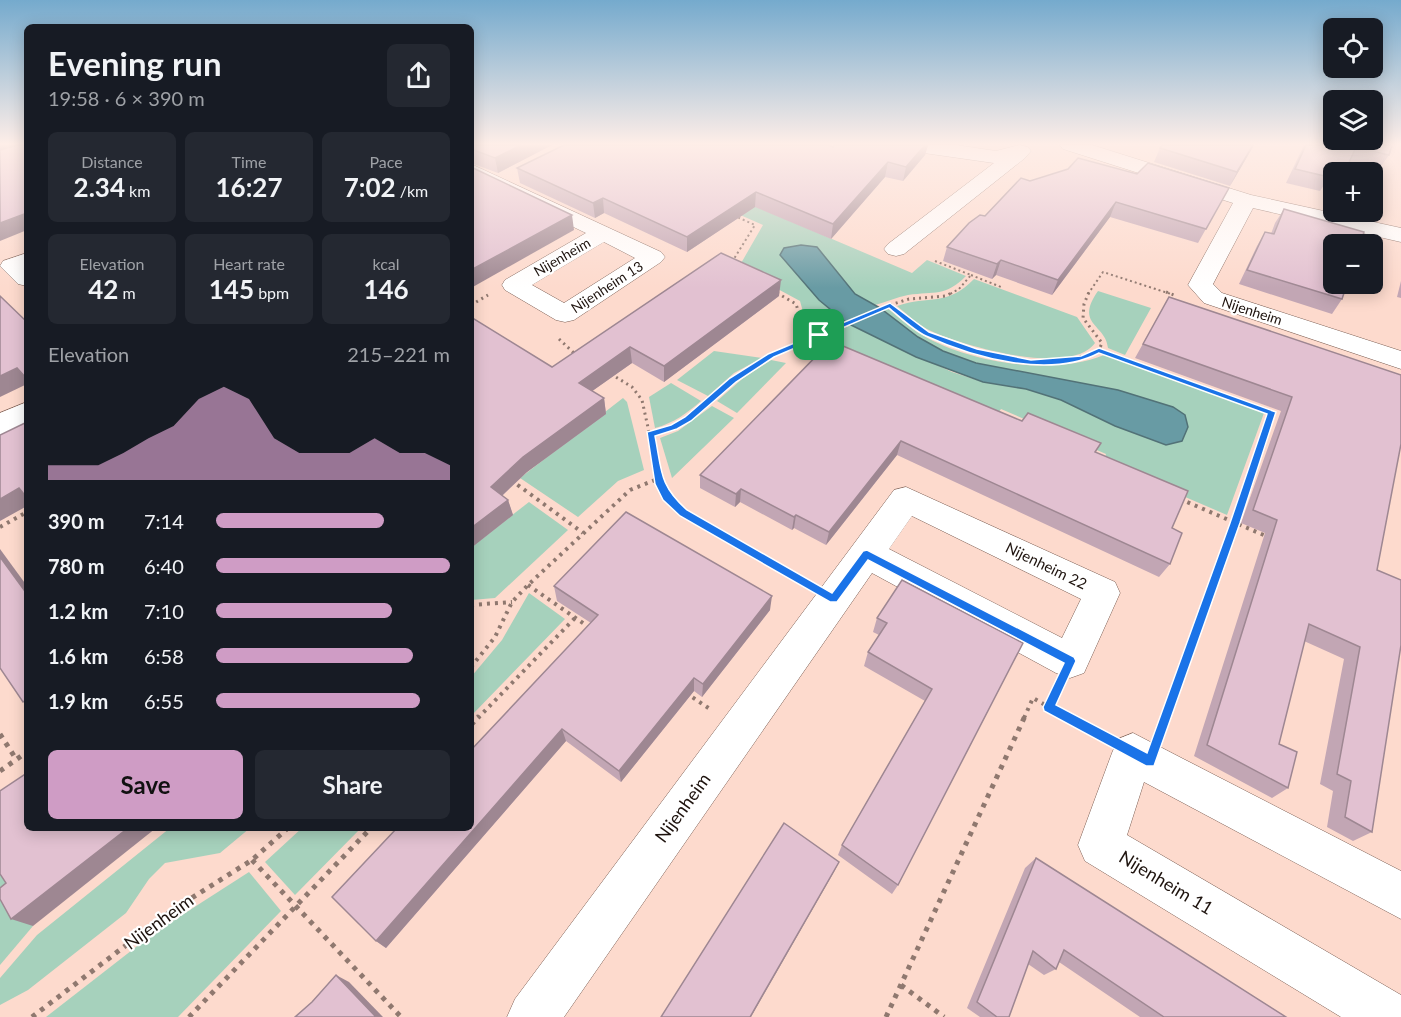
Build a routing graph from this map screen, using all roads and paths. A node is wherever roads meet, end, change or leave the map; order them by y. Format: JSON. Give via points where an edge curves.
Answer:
{"nodes":[{"id":1,"x":534,"y":192,"type":"edge"},
{"id":2,"x":969,"y":192,"type":"edge"},
{"id":3,"x":1226,"y":192,"type":"edge"},
{"id":4,"x":1246,"y":200,"type":"junction"},
{"id":5,"x":735,"y":216,"type":"edge"},
{"id":6,"x":603,"y":233,"type":"junction"},
{"id":7,"x":1398,"y":235,"type":"edge"},
{"id":8,"x":896,"y":249,"type":"dead end"},
{"id":9,"x":24,"y":261,"type":"edge"},
{"id":10,"x":935,"y":261,"type":"dead end"},
{"id":11,"x":730,"y":265,"type":"edge"},
{"id":12,"x":971,"y":275,"type":"junction"},
{"id":13,"x":24,"y":276,"type":"edge"},
{"id":14,"x":514,"y":285,"type":"joint"},
{"id":15,"x":767,"y":287,"type":"edge"},
{"id":16,"x":1002,"y":287,"type":"dead end"},
{"id":17,"x":1213,"y":298,"type":"junction"},
{"id":18,"x":890,"y":305,"type":"junction"},
{"id":19,"x":551,"y":306,"type":"junction"},
{"id":20,"x":819,"y":335,"type":"junction"},
{"id":21,"x":838,"y":347,"type":"edge"},
{"id":22,"x":1099,"y":350,"type":"junction"},
{"id":23,"x":585,"y":359,"type":"edge"},
{"id":24,"x":1401,"y":360,"type":"edge"},
{"id":25,"x":605,"y":370,"type":"edge"},
{"id":26,"x":24,"y":413,"type":"edge"},
{"id":27,"x":0,"y":425,"type":"edge"},
{"id":28,"x":650,"y":435,"type":"junction"},
{"id":29,"x":659,"y":478,"type":"junction"},
{"id":30,"x":508,"y":479,"type":"edge"},
{"id":31,"x":1171,"y":495,"type":"edge"},
{"id":32,"x":24,"y":514,"type":"edge"},
{"id":33,"x":1235,"y":523,"type":"junction"},
{"id":34,"x":0,"y":527,"type":"edge"},
{"id":35,"x":583,"y":533,"type":"junction"},
{"id":36,"x":1266,"y":536,"type":"dead end"},
{"id":37,"x":867,"y":554,"type":"junction"},
{"id":38,"x":528,"y":585,"type":"junction"},
{"id":39,"x":833,"y":599,"type":"junction"},
{"id":40,"x":512,"y":602,"type":"junction"},
{"id":41,"x":474,"y":605,"type":"edge"},
{"id":42,"x":575,"y":618,"type":"junction"},
{"id":43,"x":594,"y":631,"type":"edge"},
{"id":44,"x":1070,"y":661,"type":"junction"},
{"id":45,"x":474,"y":663,"type":"edge"},
{"id":46,"x":682,"y":690,"type":"edge"},
{"id":47,"x":1049,"y":707,"type":"junction"},
{"id":48,"x":474,"y":722,"type":"edge"},
{"id":49,"x":740,"y":730,"type":"junction"},
{"id":50,"x":0,"y":734,"type":"edge"},
{"id":51,"x":24,"y":754,"type":"edge"},
{"id":52,"x":1142,"y":757,"type":"junction"},
{"id":53,"x":16,"y":759,"type":"junction"},
{"id":54,"x":0,"y":771,"type":"edge"},
{"id":55,"x":285,"y":831,"type":"edge"},
{"id":56,"x":368,"y":831,"type":"edge"},
{"id":57,"x":252,"y":860,"type":"junction"},
{"id":58,"x":1401,"y":896,"type":"edge"},
{"id":59,"x":295,"y":907,"type":"junction"},
{"id":60,"x":901,"y":985,"type":"junction"},
{"id":61,"x":32,"y":1017,"type":"edge"},
{"id":62,"x":189,"y":1017,"type":"edge"},
{"id":63,"x":401,"y":1017,"type":"edge"},
{"id":64,"x":533,"y":1017,"type":"edge"},
{"id":65,"x":886,"y":1017,"type":"edge"},
{"id":66,"x":944,"y":1017,"type":"edge"},
{"id":67,"x":1389,"y":1017,"type":"edge"}],
"edges":[{"from":1,"to":6,"type":"street","name":"Nijenheim"},
{"from":2,"to":8,"type":"street"},
{"from":3,"to":4,"type":"street"},
{"from":4,"to":7,"type":"street"},
{"from":4,"to":17,"type":"street","name":"Nijenheim","via":[[1200,285]]},
{"from":5,"to":11,"type":"path","via":[[755,225]]},
{"from":6,"to":14,"type":"street","name":"Nijenheim"},
{"from":6,"to":19,"type":"street","name":"Nijenheim 13","via":[[653,257],[565,314]]},
{"from":9,"to":13,"type":"street","via":[[12,266]]},
{"from":10,"to":12,"type":"path"},
{"from":12,"to":16,"type":"path"},
{"from":12,"to":18,"type":"path","via":[[959,289],[946,296]]},
{"from":14,"to":19,"type":"street","name":"Nijenheim 13"},
{"from":15,"to":20,"type":"path","via":[[796,304],[801,320]]},
{"from":17,"to":22,"type":"path","via":[[1179,297],[1103,272],[1083,308],[1084,322],[1102,343]]},
{"from":17,"to":24,"type":"street","name":"Nijenheim"},
{"from":18,"to":20,"type":"path"},
{"from":18,"to":22,"type":"path","via":[[926,333],[975,352],[1031,363],[1083,358]]},
{"from":19,"to":23,"type":"path","via":[[554,332],[561,343]]},
{"from":20,"to":21,"type":"path"},
{"from":20,"to":28,"type":"path","via":[[771,355],[733,380],[688,419]]},
{"from":22,"to":33,"type":"path","via":[[1273,410]]},
{"from":25,"to":28,"type":"path","via":[[638,393]]},
{"from":26,"to":27,"type":"street"},
{"from":28,"to":29,"type":"path"},
{"from":29,"to":35,"type":"path","via":[[630,490]]},
{"from":29,"to":39,"type":"path","via":[[667,498],[683,513]]},
{"from":30,"to":35,"type":"path"},
{"from":31,"to":33,"type":"path"},
{"from":32,"to":34,"type":"path"},
{"from":33,"to":36,"type":"path"},
{"from":33,"to":52,"type":"path"},
{"from":35,"to":38,"type":"path"},
{"from":37,"to":39,"type":"street","name":"Nijenheim"},
{"from":37,"to":44,"type":"street"},
{"from":37,"to":44,"type":"street","name":"Nijenheim 22","via":[[906,499],[1102,593]]},
{"from":38,"to":40,"type":"path"},
{"from":38,"to":42,"type":"path"},
{"from":39,"to":49,"type":"street","name":"Nijenheim"},
{"from":40,"to":41,"type":"path"},
{"from":40,"to":45,"type":"path","via":[[495,637]]},
{"from":42,"to":43,"type":"path"},
{"from":42,"to":48,"type":"path"},
{"from":44,"to":47,"type":"path"},
{"from":46,"to":49,"type":"path"},
{"from":47,"to":52,"type":"path"},
{"from":47,"to":60,"type":"path","via":[[1033,698]]},
{"from":49,"to":64,"type":"street","name":"Nijenheim"},
{"from":50,"to":53,"type":"path"},
{"from":51,"to":53,"type":"path"},
{"from":52,"to":58,"type":"street"},
{"from":52,"to":67,"type":"street","name":"Nijenheim 11","via":[[1101,845]]},
{"from":53,"to":54,"type":"path"},
{"from":55,"to":57,"type":"path","name":"Nijenheim"},
{"from":56,"to":59,"type":"path"},
{"from":57,"to":59,"type":"path"},
{"from":57,"to":61,"type":"path","name":"Nijenheim","via":[[171,911]]},
{"from":59,"to":62,"type":"path"},
{"from":59,"to":63,"type":"path"},
{"from":60,"to":65,"type":"path"},
{"from":60,"to":66,"type":"path"}]}
